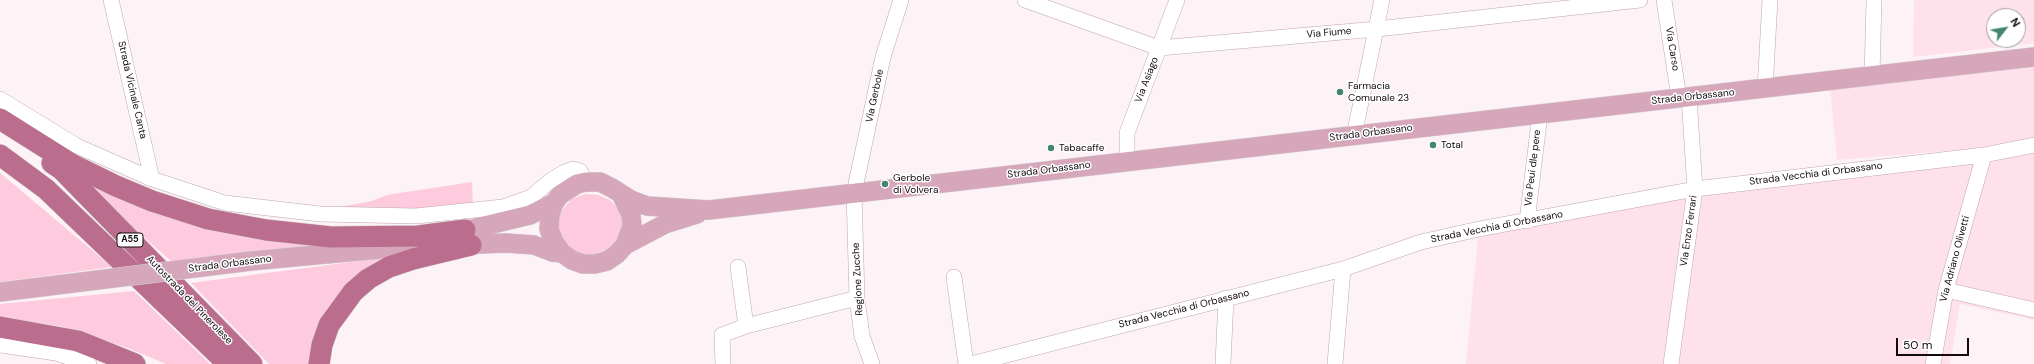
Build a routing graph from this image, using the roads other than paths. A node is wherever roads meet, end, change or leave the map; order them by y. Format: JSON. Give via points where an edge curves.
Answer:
{"nodes":[{"id":1,"x":111,"y":0,"type":"edge"},
{"id":2,"x":901,"y":0,"type":"edge"},
{"id":3,"x":1177,"y":0,"type":"edge"},
{"id":4,"x":1382,"y":0,"type":"edge"},
{"id":5,"x":1640,"y":0,"type":"edge"},
{"id":6,"x":1664,"y":0,"type":"edge"},
{"id":7,"x":1770,"y":0,"type":"edge"},
{"id":8,"x":1874,"y":0,"type":"edge"},
{"id":9,"x":1028,"y":1,"type":"edge"},
{"id":10,"x":1545,"y":5,"type":"edge"},
{"id":11,"x":1377,"y":29,"type":"junction"},
{"id":12,"x":1159,"y":48,"type":"junction"},
{"id":13,"x":2034,"y":57,"type":"edge"},
{"id":14,"x":1872,"y":76,"type":"junction"},
{"id":15,"x":1765,"y":89,"type":"junction"},
{"id":16,"x":1684,"y":97,"type":"junction"},
{"id":17,"x":0,"y":99,"type":"edge"},
{"id":18,"x":1540,"y":114,"type":"junction"},
{"id":19,"x":0,"y":120,"type":"edge"},
{"id":20,"x":0,"y":125,"type":"edge"},
{"id":21,"x":1354,"y":136,"type":"junction"},
{"id":22,"x":2034,"y":145,"type":"edge"},
{"id":23,"x":0,"y":155,"type":"edge"},
{"id":24,"x":1984,"y":155,"type":"junction"},
{"id":25,"x":1127,"y":161,"type":"junction"},
{"id":26,"x":152,"y":179,"type":"junction"},
{"id":27,"x":586,"y":182,"type":"junction"},
{"id":28,"x":1695,"y":189,"type":"junction"},
{"id":29,"x":854,"y":193,"type":"junction"},
{"id":30,"x":622,"y":196,"type":"junction"},
{"id":31,"x":554,"y":203,"type":"junction"},
{"id":32,"x":709,"y":210,"type":"junction"},
{"id":33,"x":1527,"y":221,"type":"junction"},
{"id":34,"x":468,"y":238,"type":"junction"},
{"id":35,"x":625,"y":245,"type":"junction"},
{"id":36,"x":562,"y":252,"type":"junction"},
{"id":37,"x":738,"y":268,"type":"dead end"},
{"id":38,"x":1343,"y":269,"type":"junction"},
{"id":39,"x":954,"y":277,"type":"dead end"},
{"id":40,"x":1946,"y":290,"type":"junction"},
{"id":41,"x":0,"y":292,"type":"edge"},
{"id":42,"x":857,"y":298,"type":"junction"},
{"id":43,"x":1226,"y":298,"type":"junction"},
{"id":44,"x":2034,"y":310,"type":"edge"},
{"id":45,"x":746,"y":326,"type":"junction"},
{"id":46,"x":0,"y":327,"type":"edge"},
{"id":47,"x":0,"y":345,"type":"edge"},
{"id":48,"x":89,"y":364,"type":"edge"},
{"id":49,"x":135,"y":364,"type":"edge"},
{"id":50,"x":228,"y":364,"type":"edge"},
{"id":51,"x":252,"y":364,"type":"edge"},
{"id":52,"x":319,"y":364,"type":"edge"},
{"id":53,"x":723,"y":364,"type":"edge"},
{"id":54,"x":872,"y":364,"type":"edge"},
{"id":55,"x":966,"y":364,"type":"edge"},
{"id":56,"x":971,"y":364,"type":"edge"},
{"id":57,"x":1224,"y":364,"type":"edge"},
{"id":58,"x":1335,"y":364,"type":"edge"},
{"id":59,"x":1671,"y":364,"type":"edge"},
{"id":60,"x":1933,"y":364,"type":"edge"}],
"edges":[{"from":1,"to":26,"type":"street","name":"Strada Vicinale Canta"},
{"from":2,"to":29,"type":"street","name":"Via Gerbole","via":[[883,57]]},
{"from":3,"to":12,"type":"street","name":"Via Asiago"},
{"from":4,"to":11,"type":"street"},
{"from":5,"to":10,"type":"street","name":"Via Fiume"},
{"from":6,"to":16,"type":"street","name":"Via Carso"},
{"from":7,"to":15,"type":"street"},
{"from":8,"to":14,"type":"street"},
{"from":9,"to":12,"type":"street","name":"Via Fiume"},
{"from":10,"to":11,"type":"street","name":"Via Fiume"},
{"from":11,"to":12,"type":"street","name":"Via Fiume"},
{"from":11,"to":21,"type":"street"},
{"from":12,"to":25,"type":"street","name":"Via Asiago","via":[[1127,133]]},
{"from":13,"to":14,"type":"main road","name":"Strada Orbassano"},
{"from":14,"to":15,"type":"main road","name":"Strada Orbassano"},
{"from":15,"to":16,"type":"main road","name":"Strada Orbassano"},
{"from":16,"to":18,"type":"main road","name":"Strada Orbassano"},
{"from":16,"to":28,"type":"street","name":"Via Enzo Ferrari"},
{"from":17,"to":26,"type":"street","via":[[77,146]]},
{"from":18,"to":21,"type":"main road","name":"Strada Orbassano"},
{"from":18,"to":33,"type":"street","name":"Via Peui dle pere"},
{"from":19,"to":34,"type":"highway","via":[[73,166],[152,201],[208,219],[266,230],[331,237]]},
{"from":20,"to":51,"type":"highway","name":"Autostrada del Pinerolese","number":"A55","via":[[61,169]]},
{"from":21,"to":25,"type":"main road","name":"Strada Orbassano"},
{"from":22,"to":24,"type":"street","name":"Strada Vecchia di Orbassano"},
{"from":23,"to":50,"type":"highway","name":"Autostrada del Pinerolese","number":"A55","via":[[46,189]]},
{"from":24,"to":28,"type":"street","name":"Strada Vecchia di Orbassano"},
{"from":24,"to":40,"type":"street","name":"Via Adriano Olivetti"},
{"from":25,"to":29,"type":"main road","name":"Strada Orbassano"},
{"from":26,"to":27,"type":"street","via":[[224,203],[320,214],[416,216],[503,207],[532,197],[556,177],[573,169],[580,171]]},
{"from":27,"to":30,"type":"main road","name":"Strada Orbassano","via":[[600,182]]},
{"from":27,"to":31,"type":"main road","name":"Strada Orbassano","via":[[568,188]]},
{"from":28,"to":33,"type":"street","name":"Strada Vecchia di Orbassano"},
{"from":28,"to":59,"type":"street","name":"Via Enzo Ferrari"},
{"from":29,"to":32,"type":"main road","name":"Strada Orbassano"},
{"from":29,"to":42,"type":"street","name":"Regione Zucche"},
{"from":30,"to":32,"type":"main road","name":"Strada Orbassano","via":[[656,208]]},
{"from":30,"to":35,"type":"main road","name":"Strada Orbassano","via":[[630,210],[632,226]]},
{"from":31,"to":34,"type":"main road","name":"Strada Orbassano","via":[[530,215]]},
{"from":31,"to":36,"type":"main road","name":"Strada Orbassano","via":[[550,215],[550,229],[554,242]]},
{"from":32,"to":35,"type":"main road","name":"Strada Orbassano","via":[[666,224]]},
{"from":33,"to":38,"type":"street","name":"Strada Vecchia di Orbassano","via":[[1421,242]]},
{"from":34,"to":36,"type":"main road","name":"Strada Orbassano","via":[[534,245],[552,252]]},
{"from":34,"to":41,"type":"main road","name":"Strada Orbassano","bridge":true,"via":[[251,261]]},
{"from":34,"to":52,"type":"highway","via":[[389,267],[368,279],[353,292],[330,325],[322,345]]},
{"from":35,"to":36,"type":"main road","name":"Strada Orbassano","via":[[607,261],[595,264],[583,264],[572,260]]},
{"from":37,"to":45,"type":"street"},
{"from":38,"to":43,"type":"street","name":"Strada Vecchia di Orbassano"},
{"from":38,"to":58,"type":"street"},
{"from":39,"to":55,"type":"street"},
{"from":40,"to":44,"type":"street"},
{"from":40,"to":60,"type":"street","name":"Via Adriano Olivetti"},
{"from":42,"to":45,"type":"street"},
{"from":42,"to":54,"type":"street","name":"Regione Zucche","via":[[862,336]]},
{"from":43,"to":56,"type":"street","name":"Strada Vecchia di Orbassano"},
{"from":43,"to":57,"type":"street"},
{"from":45,"to":53,"type":"street","via":[[722,336]]},
{"from":46,"to":49,"type":"highway","via":[[78,341]]},
{"from":47,"to":48,"type":"street","via":[[56,353]]}]}
